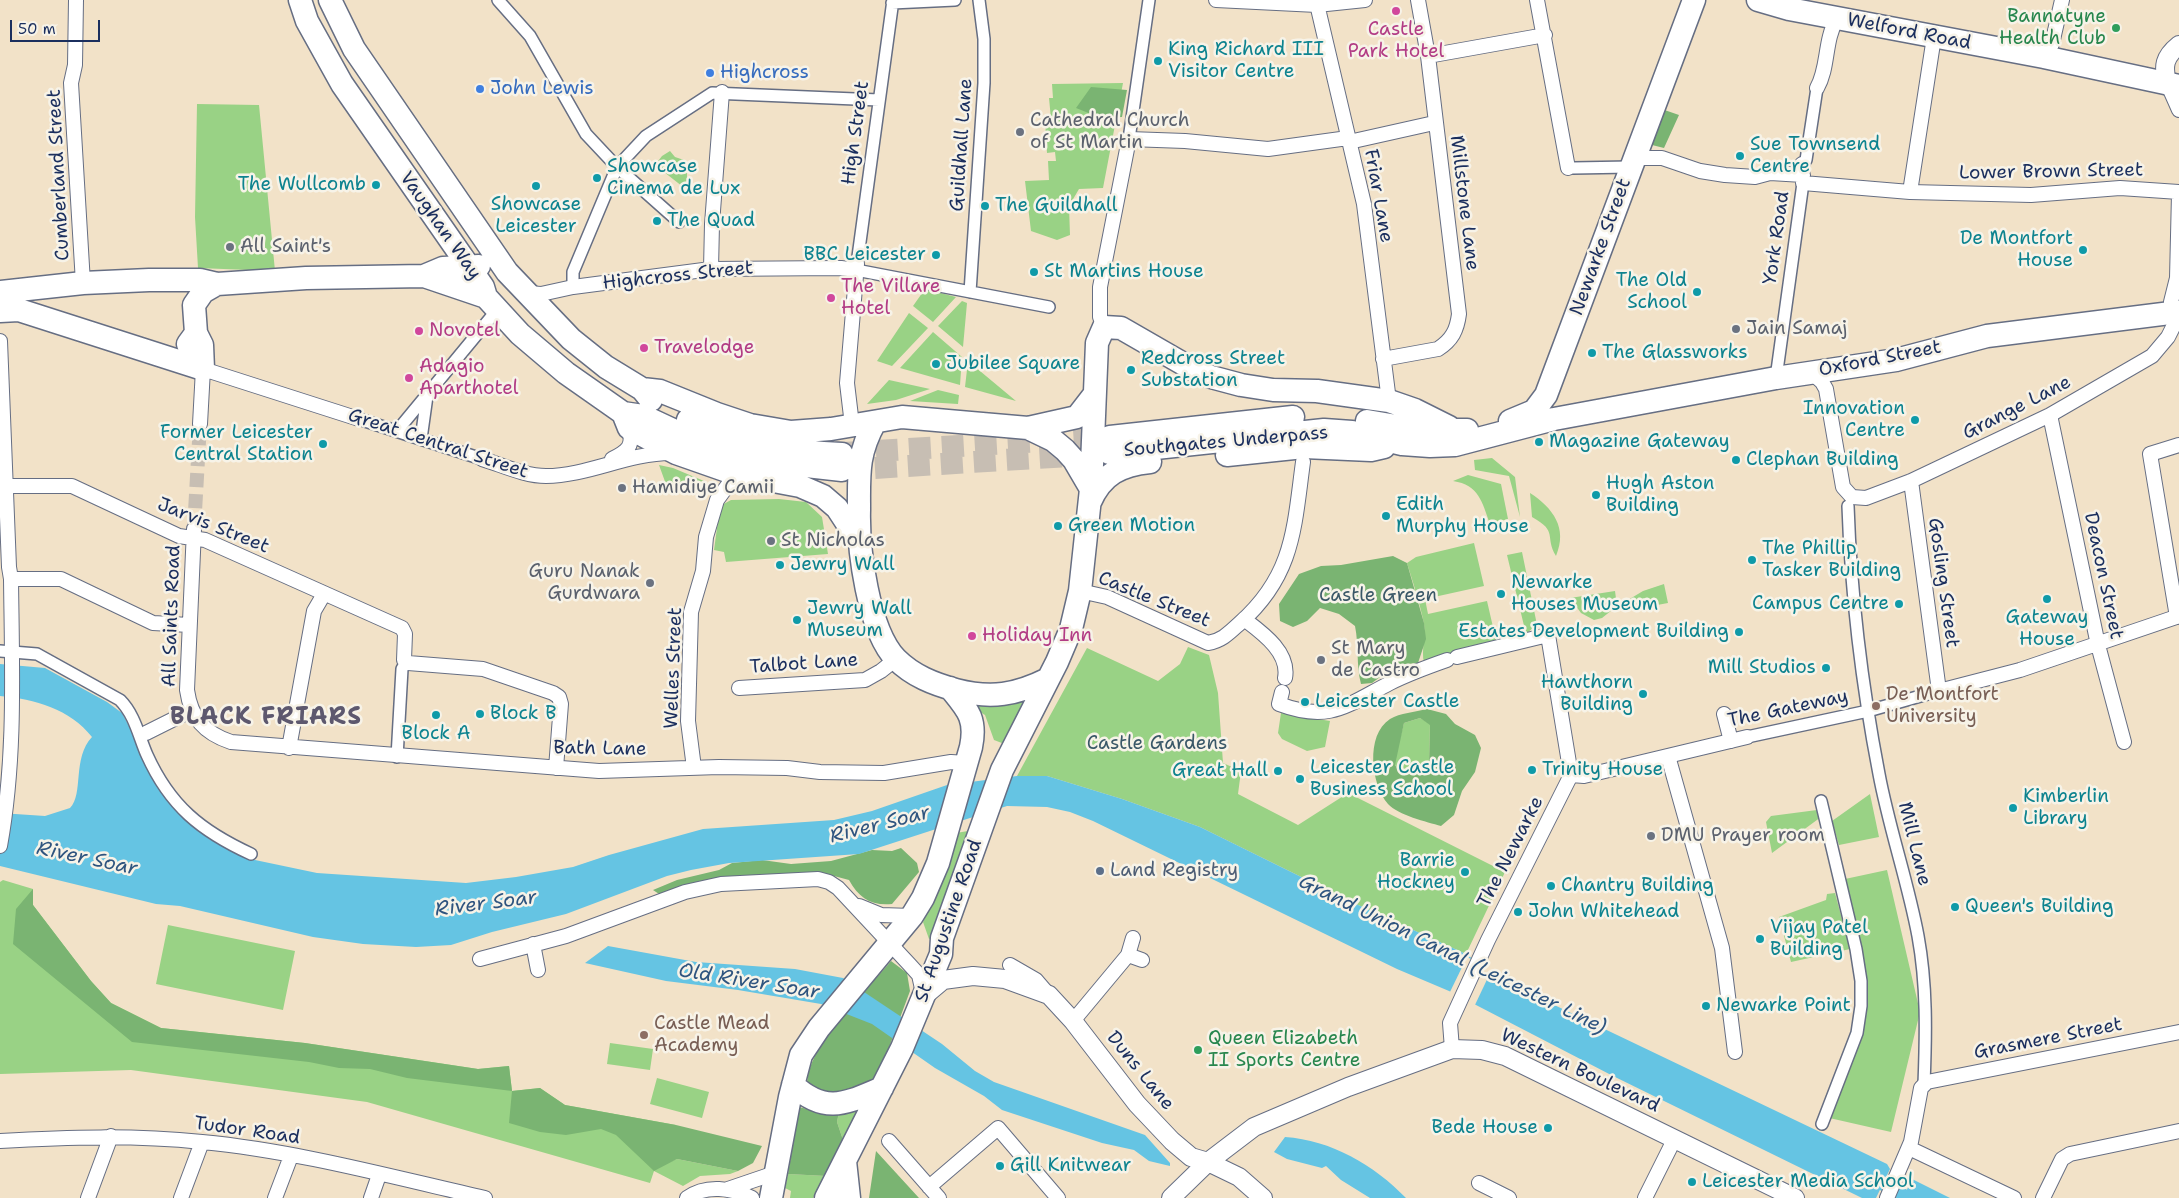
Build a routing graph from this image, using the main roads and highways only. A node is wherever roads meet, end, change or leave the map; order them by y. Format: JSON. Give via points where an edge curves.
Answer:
{"nodes":[{"id":1,"x":330,"y":0,"type":"edge"},
{"id":2,"x":1758,"y":0,"type":"edge"},
{"id":3,"x":1693,"y":1,"type":"edge"},
{"id":4,"x":303,"y":10,"type":"edge"},
{"id":5,"x":2173,"y":85,"type":"edge"},
{"id":6,"x":443,"y":226,"type":"junction"},
{"id":7,"x":468,"y":266,"type":"junction"},
{"id":8,"x":507,"y":272,"type":"junction"},
{"id":9,"x":424,"y":276,"type":"junction"},
{"id":10,"x":175,"y":285,"type":"junction"},
{"id":11,"x":40,"y":287,"type":"junction"},
{"id":12,"x":0,"y":292,"type":"edge"},
{"id":13,"x":206,"y":293,"type":"junction"},
{"id":14,"x":491,"y":304,"type":"junction"},
{"id":15,"x":11,"y":311,"type":"edge"},
{"id":16,"x":2176,"y":312,"type":"edge"},
{"id":17,"x":196,"y":333,"type":"junction"},
{"id":18,"x":174,"y":361,"type":"junction"},
{"id":19,"x":1551,"y":382,"type":"junction"},
{"id":20,"x":642,"y":389,"type":"junction"},
{"id":21,"x":1094,"y":395,"type":"junction"},
{"id":22,"x":1589,"y":413,"type":"junction"},
{"id":23,"x":626,"y":421,"type":"junction"},
{"id":24,"x":874,"y":422,"type":"junction"},
{"id":25,"x":852,"y":425,"type":"junction"},
{"id":26,"x":1028,"y":428,"type":"junction"},
{"id":27,"x":1457,"y":431,"type":"junction"},
{"id":28,"x":1402,"y":444,"type":"junction"},
{"id":29,"x":848,"y":460,"type":"junction"},
{"id":30,"x":1090,"y":496,"type":"junction"},
{"id":31,"x":858,"y":540,"type":"junction"},
{"id":32,"x":1048,"y":679,"type":"junction"},
{"id":33,"x":950,"y":688,"type":"junction"},
{"id":34,"x":793,"y":1085,"type":"junction"},
{"id":35,"x":882,"y":1088,"type":"junction"},
{"id":36,"x":845,"y":1161,"type":"junction"},
{"id":37,"x":770,"y":1198,"type":"edge"},
{"id":38,"x":826,"y":1198,"type":"edge"},
{"id":39,"x":849,"y":1198,"type":"edge"}],
"edges":[{"from":1,"to":8,"type":"main road","name":"Vaughan Way","via":[[354,49]]},
{"from":2,"to":5,"type":"main road","name":"Welford Road"},
{"from":3,"to":19,"type":"main road","name":"Newarke Street"},
{"from":4,"to":6,"type":"main road","name":"Vaughan Way","via":[[342,84]]},
{"from":6,"to":7,"type":"main road","name":"Vaughan Way"},
{"from":6,"to":9,"type":"main road","via":[[439,248]]},
{"from":7,"to":8,"type":"main road"},
{"from":7,"to":9,"type":"main road","via":[[443,268]]},
{"from":7,"to":14,"type":"main road","name":"Vaughan Way"},
{"from":8,"to":20,"type":"main road","name":"Vaughan Way","via":[[557,326],[598,361]]},
{"from":9,"to":13,"type":"main road","via":[[306,278]]},
{"from":9,"to":14,"type":"main road"},
{"from":10,"to":11,"type":"main road","via":[[83,283]]},
{"from":10,"to":13,"type":"main road"},
{"from":10,"to":13,"type":"main road","via":[[200,280]]},
{"from":11,"to":12,"type":"main road"},
{"from":11,"to":15,"type":"main road","via":[[33,299]]},
{"from":12,"to":15,"type":"main road","via":[[14,301]]},
{"from":13,"to":17,"type":"main road"},
{"from":14,"to":23,"type":"main road","name":"Vaughan Way","via":[[566,373]]},
{"from":15,"to":18,"type":"main road"},
{"from":16,"to":22,"type":"main road","name":"Oxford Street","via":[[1995,335],[1896,360],[1776,378]]},
{"from":17,"to":18,"type":"main road"},
{"from":17,"to":18,"type":"main road","via":[[202,345],[203,369]]},
{"from":19,"to":22,"type":"main road","name":"Oxford Street","via":[[1560,403]]},
{"from":19,"to":27,"type":"main road","name":"Newarke Street","via":[[1534,412],[1503,424]]},
{"from":20,"to":25,"type":"main road","via":[[660,391],[717,414],[778,431],[805,432]]},
{"from":20,"to":29,"type":"main road","via":[[654,403],[721,432],[785,449]]},
{"from":21,"to":26,"type":"main road","via":[[1082,413],[1072,420]]},
{"from":21,"to":27,"type":"main road","name":"St Augustine Road","via":[[1098,343],[1104,328],[1121,328],[1194,370],[1241,385],[1389,401]]},
{"from":21,"to":30,"type":"main road","name":"St Augustine Road","via":[[1096,408]]},
{"from":22,"to":28,"type":"main road","name":"Oxford Street","via":[[1455,445]]},
{"from":23,"to":29,"type":"main road","via":[[643,416],[688,437],[748,457]]},
{"from":23,"to":31,"type":"main road","name":"Vaughan Way","via":[[676,453],[736,474],[800,486],[823,496],[837,508]]},
{"from":24,"to":25,"type":"main road"},
{"from":24,"to":26,"type":"main road","via":[[910,417]]},
{"from":24,"to":29,"type":"main road"},
{"from":25,"to":29,"type":"main road","via":[[855,446]]},
{"from":26,"to":30,"type":"main road","via":[[1065,450],[1074,460]]},
{"from":27,"to":28,"type":"main road","name":"Southgates Underpass","via":[[1403,428],[1325,416],[1286,417],[1109,445],[1324,430],[1352,432]]},
{"from":28,"to":30,"type":"main road","via":[[1371,450],[1304,447],[1132,464],[1109,475]]},
{"from":29,"to":31,"type":"main road"},
{"from":30,"to":32,"type":"main road","name":"St Augustine Road","via":[[1080,591],[1066,644]]},
{"from":31,"to":33,"type":"main road","via":[[882,637],[896,659],[925,680]]},
{"from":32,"to":33,"type":"main road","via":[[1020,692],[1002,695],[983,696]]},
{"from":32,"to":35,"type":"main road","name":"St Augustine Road","via":[[1002,770],[942,938],[941,954]]},
{"from":33,"to":34,"type":"main road","name":"St Augustine Road","via":[[973,722],[973,738],[930,884],[912,916],[802,1055]]},
{"from":34,"to":35,"type":"main road","via":[[812,1100],[834,1104],[852,1101]]},
{"from":34,"to":37,"type":"main road","name":"St Augustine Road"},
{"from":35,"to":36,"type":"main road","name":"St Augustine Road"},
{"from":36,"to":38,"type":"main road","name":"St Augustine Road"},
{"from":36,"to":39,"type":"main road"}]}
